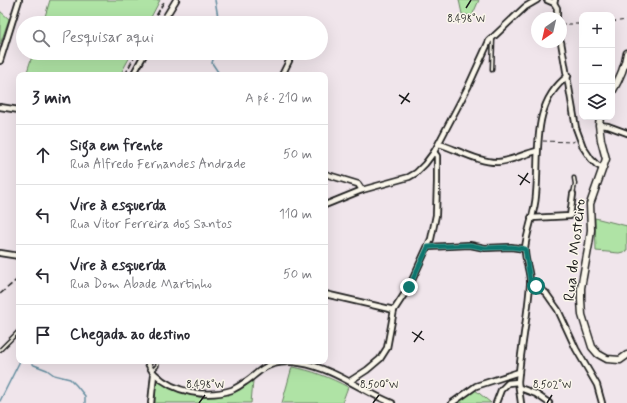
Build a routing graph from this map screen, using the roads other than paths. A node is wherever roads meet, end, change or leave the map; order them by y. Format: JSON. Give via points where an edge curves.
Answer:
{"nodes":[{"id":1,"x":19,"y":0,"type":"edge"},
{"id":2,"x":176,"y":0,"type":"edge"},
{"id":3,"x":537,"y":0,"type":"edge"},
{"id":4,"x":547,"y":0,"type":"edge"},
{"id":5,"x":555,"y":2,"type":"edge"},
{"id":6,"x":556,"y":12,"type":"edge"},
{"id":7,"x":166,"y":16,"type":"edge"},
{"id":8,"x":494,"y":34,"type":"junction"},
{"id":9,"x":561,"y":48,"type":"edge"},
{"id":10,"x":627,"y":53,"type":"edge"},
{"id":11,"x":141,"y":60,"type":"edge"},
{"id":12,"x":627,"y":60,"type":"edge"},
{"id":13,"x":0,"y":61,"type":"edge"},
{"id":14,"x":289,"y":61,"type":"dead end"},
{"id":15,"x":492,"y":70,"type":"dead end"},
{"id":16,"x":135,"y":72,"type":"edge"},
{"id":17,"x":284,"y":72,"type":"edge"},
{"id":18,"x":568,"y":76,"type":"junction"},
{"id":19,"x":615,"y":87,"type":"edge"},
{"id":20,"x":0,"y":107,"type":"edge"},
{"id":21,"x":16,"y":110,"type":"edge"},
{"id":22,"x":600,"y":120,"type":"edge"},
{"id":23,"x":599,"y":125,"type":"junction"},
{"id":24,"x":627,"y":133,"type":"edge"},
{"id":25,"x":439,"y":144,"type":"junction"},
{"id":26,"x":537,"y":151,"type":"junction"},
{"id":27,"x":434,"y":152,"type":"junction"},
{"id":28,"x":604,"y":168,"type":"junction"},
{"id":29,"x":328,"y":175,"type":"edge"},
{"id":30,"x":574,"y":178,"type":"dead end"},
{"id":31,"x":362,"y":190,"type":"junction"},
{"id":32,"x":573,"y":194,"type":"joint"},
{"id":33,"x":328,"y":204,"type":"edge"},
{"id":34,"x":531,"y":218,"type":"junction"},
{"id":35,"x":428,"y":247,"type":"junction"},
{"id":36,"x":525,"y":249,"type":"junction"},
{"id":37,"x":0,"y":253,"type":"edge"},
{"id":38,"x":16,"y":256,"type":"edge"},
{"id":39,"x":530,"y":282,"type":"junction"},
{"id":40,"x":328,"y":295,"type":"edge"},
{"id":41,"x":394,"y":310,"type":"junction"},
{"id":42,"x":16,"y":333,"type":"edge"},
{"id":43,"x":0,"y":350,"type":"edge"},
{"id":44,"x":627,"y":355,"type":"edge"},
{"id":45,"x":149,"y":364,"type":"edge"},
{"id":46,"x":157,"y":364,"type":"edge"},
{"id":47,"x":276,"y":364,"type":"edge"},
{"id":48,"x":304,"y":364,"type":"edge"},
{"id":49,"x":153,"y":372,"type":"junction"},
{"id":50,"x":519,"y":372,"type":"junction"},
{"id":51,"x":350,"y":381,"type":"junction"},
{"id":52,"x":518,"y":382,"type":"junction"},
{"id":53,"x":520,"y":388,"type":"junction"},
{"id":54,"x":151,"y":403,"type":"edge"},
{"id":55,"x":392,"y":403,"type":"edge"},
{"id":56,"x":452,"y":403,"type":"edge"},
{"id":57,"x":496,"y":403,"type":"edge"},
{"id":58,"x":521,"y":403,"type":"edge"},
{"id":59,"x":549,"y":403,"type":"edge"},
{"id":60,"x":602,"y":403,"type":"edge"}],
"edges":[{"from":1,"to":13,"type":"street"},
{"from":2,"to":7,"type":"street"},
{"from":3,"to":8,"type":"street"},
{"from":4,"to":5,"type":"street"},
{"from":5,"to":6,"type":"street"},
{"from":8,"to":15,"type":"lane"},
{"from":8,"to":25,"type":"street"},
{"from":9,"to":18,"type":"street"},
{"from":10,"to":12,"type":"main road"},
{"from":11,"to":16,"type":"street"},
{"from":12,"to":19,"type":"main road"},
{"from":14,"to":17,"type":"street"},
{"from":18,"to":26,"type":"street","via":[[555,88],[544,109]]},
{"from":18,"to":28,"type":"street","via":[[576,128],[583,146],[591,159]]},
{"from":20,"to":21,"type":"street"},
{"from":22,"to":23,"type":"main road","name":"Rua do Mosteiro"},
{"from":23,"to":24,"type":"street"},
{"from":23,"to":28,"type":"main road","name":"Rua do Mosteiro","via":[[606,159]]},
{"from":25,"to":26,"type":"street","via":[[478,158],[498,162]]},
{"from":25,"to":27,"type":"street"},
{"from":26,"to":34,"type":"street","via":[[536,195]]},
{"from":27,"to":31,"type":"street","via":[[416,173],[409,177]]},
{"from":27,"to":35,"type":"street","via":[[437,156],[436,215]]},
{"from":28,"to":44,"type":"main road","name":"Rua do Mosteiro","via":[[590,204],[591,230],[581,288],[582,316],[592,347],[598,354],[607,359],[620,360]]},
{"from":29,"to":31,"type":"street","via":[[358,184]]},
{"from":30,"to":32,"type":"lane"},
{"from":31,"to":33,"type":"street"},
{"from":32,"to":34,"type":"street","via":[[570,216]]},
{"from":34,"to":36,"type":"street"},
{"from":35,"to":36,"type":"street","via":[[470,245]]},
{"from":35,"to":41,"type":"street","via":[[409,287]]},
{"from":36,"to":39,"type":"street"},
{"from":37,"to":38,"type":"street"},
{"from":39,"to":50,"type":"street"},
{"from":39,"to":60,"type":"street","via":[[546,293],[558,310],[576,349],[597,384]]},
{"from":40,"to":41,"type":"street"},
{"from":41,"to":51,"type":"street","via":[[387,348],[380,359]]},
{"from":42,"to":43,"type":"lane"},
{"from":45,"to":49,"type":"street"},
{"from":46,"to":49,"type":"lane"},
{"from":47,"to":49,"type":"street","via":[[265,367],[233,390],[208,394],[186,392],[168,384]]},
{"from":48,"to":51,"type":"street"},
{"from":49,"to":54,"type":"street"},
{"from":50,"to":52,"type":"street"},
{"from":50,"to":56,"type":"street","via":[[476,386]]},
{"from":51,"to":55,"type":"street"},
{"from":52,"to":53,"type":"street"},
{"from":52,"to":57,"type":"street","via":[[508,383],[501,390]]},
{"from":53,"to":58,"type":"street"},
{"from":53,"to":59,"type":"street","via":[[536,394]]}]}
